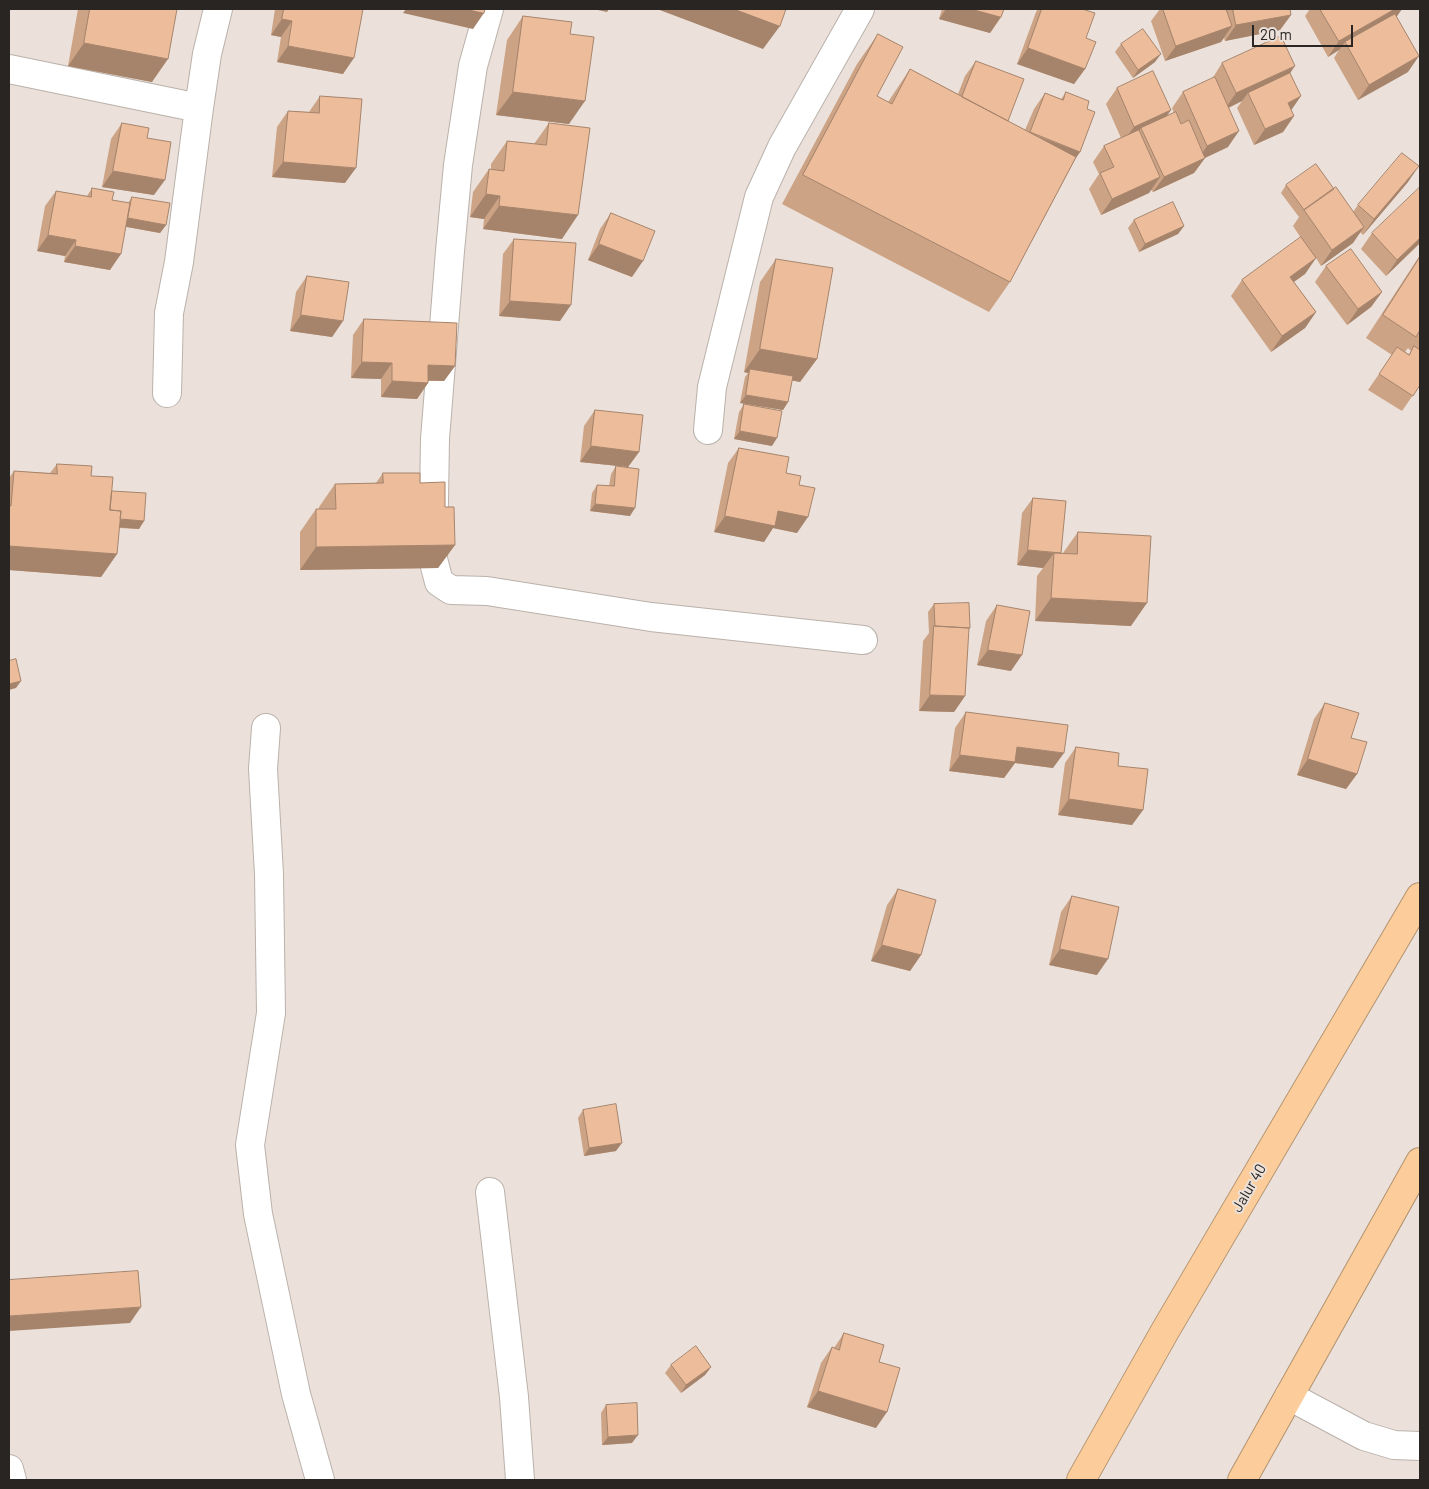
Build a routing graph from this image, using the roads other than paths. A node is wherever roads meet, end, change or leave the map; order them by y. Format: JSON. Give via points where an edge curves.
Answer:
{"nodes":[{"id":1,"x":218,"y":9,"type":"edge"},
{"id":2,"x":489,"y":9,"type":"edge"},
{"id":3,"x":860,"y":9,"type":"edge"},
{"id":4,"x":9,"y":69,"type":"edge"},
{"id":5,"x":199,"y":108,"type":"junction"},
{"id":6,"x":167,"y":393,"type":"dead end"},
{"id":7,"x":708,"y":430,"type":"dead end"},
{"id":8,"x":863,"y":640,"type":"dead end"},
{"id":9,"x":266,"y":728,"type":"dead end"},
{"id":10,"x":1420,"y":897,"type":"edge"},
{"id":11,"x":1420,"y":1162,"type":"edge"},
{"id":12,"x":490,"y":1192,"type":"dead end"},
{"id":13,"x":1290,"y":1396,"type":"junction"},
{"id":14,"x":1420,"y":1446,"type":"edge"},
{"id":15,"x":9,"y":1469,"type":"edge"},
{"id":16,"x":12,"y":1480,"type":"edge"},
{"id":17,"x":320,"y":1480,"type":"edge"},
{"id":18,"x":520,"y":1480,"type":"edge"},
{"id":19,"x":1081,"y":1480,"type":"edge"},
{"id":20,"x":1242,"y":1480,"type":"edge"}],
"edges":[{"from":1,"to":5,"type":"street","via":[[206,54]]},
{"from":2,"to":8,"type":"street","via":[[473,66],[458,165],[450,251],[435,439],[433,559],[438,582],[451,590],[487,591],[651,618]]},
{"from":3,"to":7,"type":"street","via":[[782,147],[759,197],[712,387]]},
{"from":4,"to":5,"type":"street"},
{"from":5,"to":6,"type":"street","via":[[179,262],[169,313]]},
{"from":9,"to":17,"type":"street","via":[[263,769],[269,874],[271,1013],[250,1144],[258,1214],[296,1394]]},
{"from":10,"to":19,"type":"highway","name":"Jalur 40"},
{"from":11,"to":13,"type":"highway"},
{"from":12,"to":18,"type":"street","via":[[514,1397]]},
{"from":13,"to":14,"type":"street","via":[[1364,1436],[1394,1445]]},
{"from":13,"to":20,"type":"highway"},
{"from":15,"to":16,"type":"street"}]}
